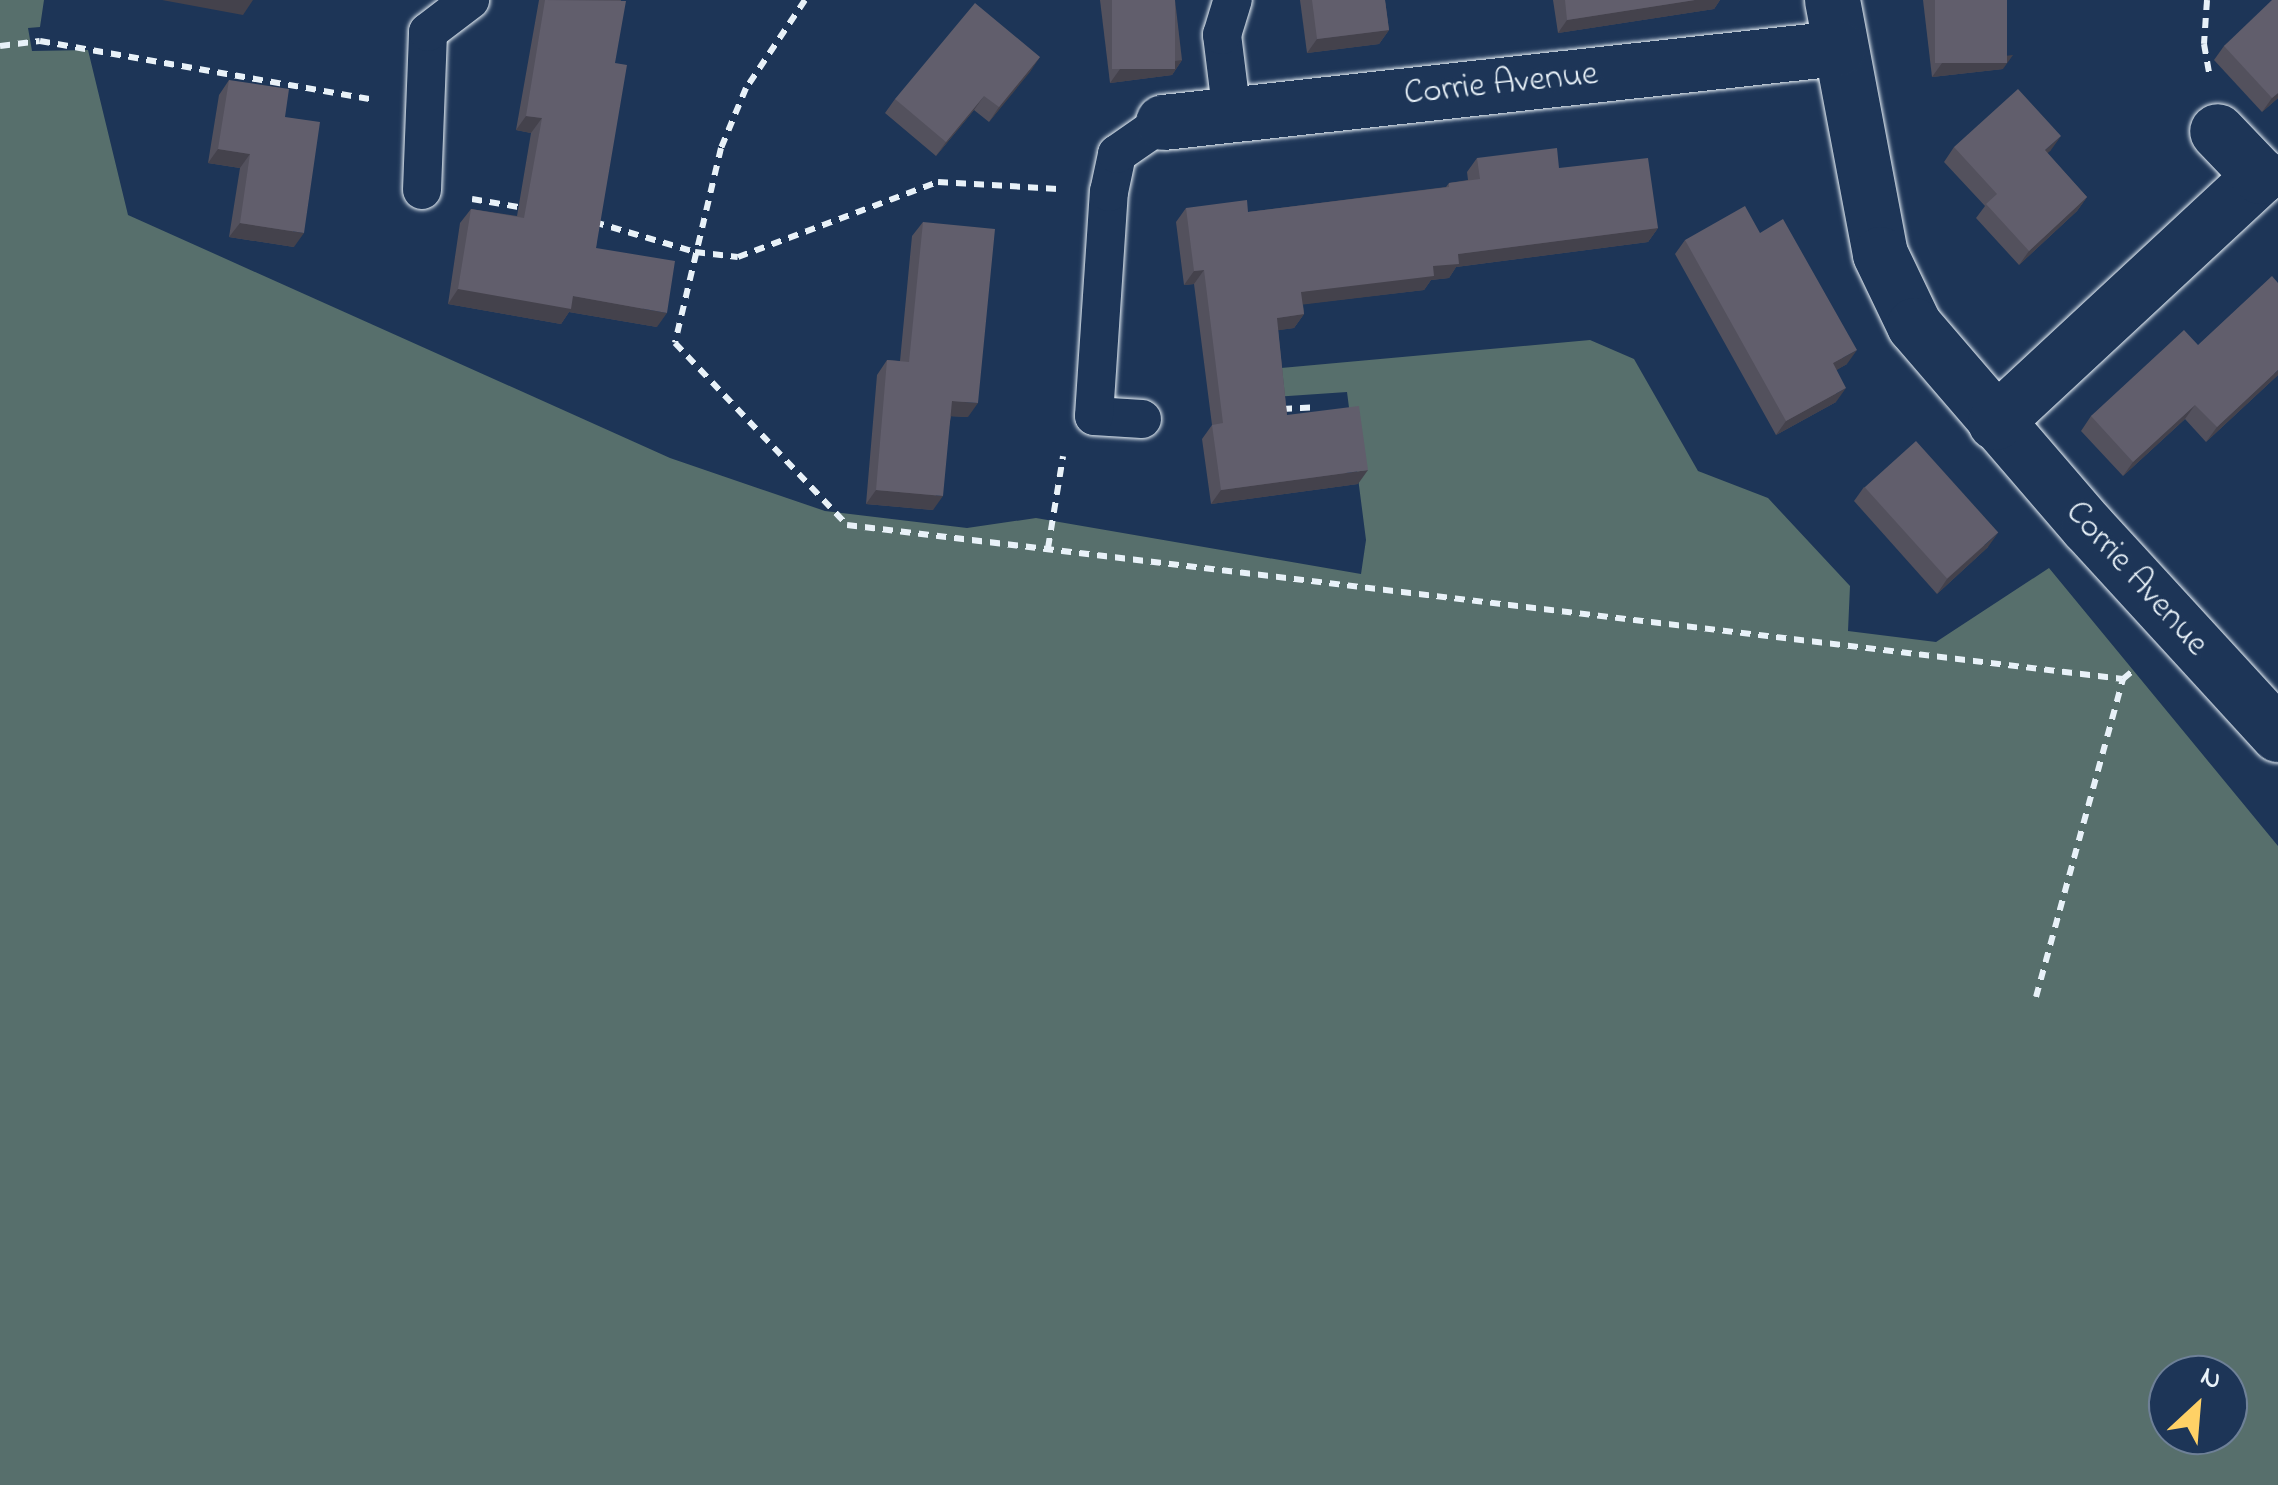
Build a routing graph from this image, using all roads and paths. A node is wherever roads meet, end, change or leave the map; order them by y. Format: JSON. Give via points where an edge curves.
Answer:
{"nodes":[{"id":1,"x":470,"y":0,"type":"edge"},
{"id":2,"x":805,"y":0,"type":"edge"},
{"id":3,"x":1234,"y":0,"type":"edge"},
{"id":4,"x":2207,"y":0,"type":"edge"},
{"id":5,"x":1835,"y":24,"type":"edge"},
{"id":6,"x":0,"y":46,"type":"edge"},
{"id":7,"x":425,"y":109,"type":"junction"},
{"id":8,"x":1232,"y":114,"type":"junction"},
{"id":9,"x":1163,"y":122,"type":"joint"},
{"id":10,"x":2218,"y":132,"type":"joint"},
{"id":11,"x":422,"y":190,"type":"joint"},
{"id":12,"x":1109,"y":192,"type":"junction"},
{"id":13,"x":535,"y":210,"type":"edge"},
{"id":14,"x":585,"y":220,"type":"edge"},
{"id":15,"x":696,"y":252,"type":"junction"},
{"id":16,"x":1316,"y":407,"type":"edge"},
{"id":17,"x":1277,"y":410,"type":"edge"},
{"id":18,"x":1094,"y":416,"type":"junction"},
{"id":19,"x":1142,"y":419,"type":"dead end"},
{"id":20,"x":1995,"y":422,"type":"junction"},
{"id":21,"x":1048,"y":548,"type":"junction"},
{"id":22,"x":2184,"y":632,"type":"junction"},
{"id":23,"x":2123,"y":678,"type":"junction"},
{"id":24,"x":2278,"y":734,"type":"edge"},
{"id":25,"x":2036,"y":998,"type":"dead end"}],
"edges":[{"from":1,"to":7,"type":"lane","via":[[428,32]]},
{"from":2,"to":15,"type":"path","via":[[746,88],[721,148]]},
{"from":3,"to":8,"type":"lane","via":[[1222,36]]},
{"from":4,"to":10,"type":"path","via":[[2204,44]]},
{"from":5,"to":8,"type":"street","name":"Corrie Avenue"},
{"from":5,"to":20,"type":"street","name":"Corrie Avenue","via":[[1880,254],[1914,324]]},
{"from":6,"to":7,"type":"path","via":[[40,41]]},
{"from":7,"to":11,"type":"lane"},
{"from":8,"to":9,"type":"street","name":"Corrie Avenue"},
{"from":9,"to":12,"type":"lane","via":[[1117,154]]},
{"from":10,"to":20,"type":"street","via":[[2260,176]]},
{"from":11,"to":13,"type":"path"},
{"from":12,"to":15,"type":"path","via":[[938,182],[738,257]]},
{"from":12,"to":18,"type":"lane"},
{"from":14,"to":15,"type":"path"},
{"from":15,"to":21,"type":"path","via":[[675,343],[847,524]]},
{"from":16,"to":17,"type":"path"},
{"from":18,"to":19,"type":"lane"},
{"from":18,"to":21,"type":"path","via":[[1066,434]]},
{"from":20,"to":22,"type":"street","name":"Corrie Avenue"},
{"from":21,"to":23,"type":"path"},
{"from":22,"to":23,"type":"path"},
{"from":22,"to":24,"type":"street","name":"Corrie Avenue"},
{"from":23,"to":25,"type":"path"}]}
